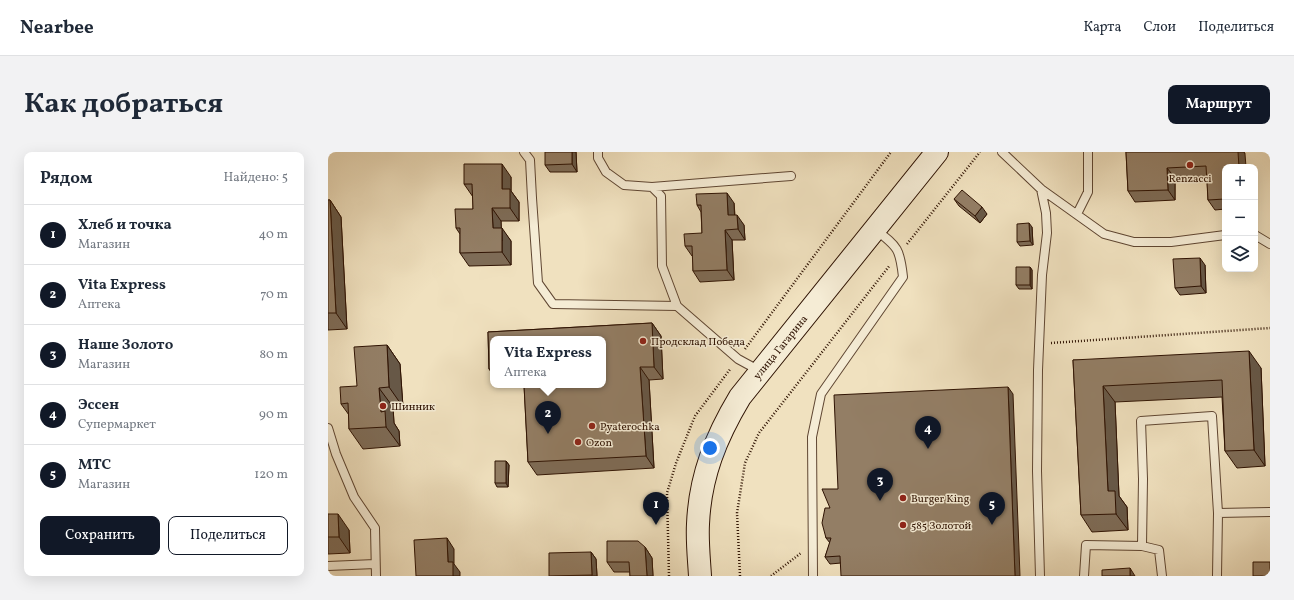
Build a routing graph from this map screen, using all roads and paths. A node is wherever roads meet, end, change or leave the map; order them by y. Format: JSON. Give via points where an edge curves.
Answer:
{"nodes":[{"id":1,"x":524,"y":152,"type":"edge"},
{"id":2,"x":598,"y":152,"type":"edge"},
{"id":3,"x":938,"y":152,"type":"edge"},
{"id":4,"x":980,"y":152,"type":"edge"},
{"id":5,"x":1002,"y":152,"type":"edge"},
{"id":6,"x":1088,"y":152,"type":"edge"},
{"id":7,"x":791,"y":176,"type":"dead end"},
{"id":8,"x":652,"y":187,"type":"junction"},
{"id":9,"x":1041,"y":189,"type":"junction"},
{"id":10,"x":1077,"y":214,"type":"junction"},
{"id":11,"x":875,"y":228,"type":"junction"},
{"id":12,"x":1222,"y":235,"type":"edge"},
{"id":13,"x":1258,"y":236,"type":"edge"},
{"id":14,"x":1270,"y":244,"type":"edge"},
{"id":15,"x":899,"y":254,"type":"junction"},
{"id":16,"x":677,"y":306,"type":"junction"},
{"id":17,"x":1270,"y":328,"type":"edge"},
{"id":18,"x":1040,"y":344,"type":"junction"},
{"id":19,"x":761,"y":372,"type":"junction"},
{"id":20,"x":328,"y":428,"type":"edge"},
{"id":21,"x":1270,"y":512,"type":"edge"},
{"id":22,"x":1218,"y":513,"type":"junction"},
{"id":23,"x":1142,"y":546,"type":"junction"},
{"id":24,"x":375,"y":564,"type":"junction"},
{"id":25,"x":328,"y":566,"type":"edge"},
{"id":26,"x":376,"y":576,"type":"edge"},
{"id":27,"x":700,"y":576,"type":"edge"},
{"id":28,"x":740,"y":576,"type":"edge"},
{"id":29,"x":813,"y":576,"type":"edge"},
{"id":30,"x":1040,"y":576,"type":"edge"},
{"id":31,"x":1084,"y":576,"type":"edge"},
{"id":32,"x":1162,"y":576,"type":"edge"},
{"id":33,"x":1217,"y":576,"type":"edge"}],
"edges":[{"from":1,"to":16,"type":"lane","via":[[530,160],[538,283],[553,304]]},
{"from":2,"to":8,"type":"lane","via":[[598,158],[606,172],[624,185]]},
{"from":3,"to":11,"type":"main road","name":"улица Гагарина"},
{"from":4,"to":15,"type":"path"},
{"from":5,"to":9,"type":"lane"},
{"from":6,"to":10,"type":"lane","via":[[1088,192]]},
{"from":7,"to":8,"type":"lane"},
{"from":8,"to":16,"type":"lane","via":[[661,196],[662,266]]},
{"from":9,"to":10,"type":"lane"},
{"from":9,"to":18,"type":"lane","via":[[1047,233],[1042,275]]},
{"from":10,"to":12,"type":"lane","via":[[1104,234],[1134,242],[1171,242]]},
{"from":11,"to":15,"type":"lane","via":[[894,245]]},
{"from":11,"to":19,"type":"main road","name":"улица Гагарина"},
{"from":13,"to":14,"type":"lane"},
{"from":15,"to":28,"type":"path","via":[[759,433],[745,463],[737,513]]},
{"from":15,"to":29,"type":"lane","via":[[903,277],[821,394],[812,437]]},
{"from":16,"to":19,"type":"lane","via":[[738,359]]},
{"from":17,"to":18,"type":"path"},
{"from":18,"to":30,"type":"lane","via":[[1037,471]]},
{"from":19,"to":27,"type":"main road","name":"улица Гагарина","via":[[740,397],[727,420],[712,451],[704,477],[698,524]]},
{"from":20,"to":24,"type":"lane","via":[[354,497],[375,528]]},
{"from":21,"to":22,"type":"lane"},
{"from":22,"to":23,"type":"lane","via":[[1212,416],[1140,422]]},
{"from":22,"to":33,"type":"lane"},
{"from":23,"to":31,"type":"lane","via":[[1086,544]]},
{"from":23,"to":32,"type":"lane","via":[[1159,550]]},
{"from":24,"to":25,"type":"lane"},
{"from":24,"to":26,"type":"lane"}]}
